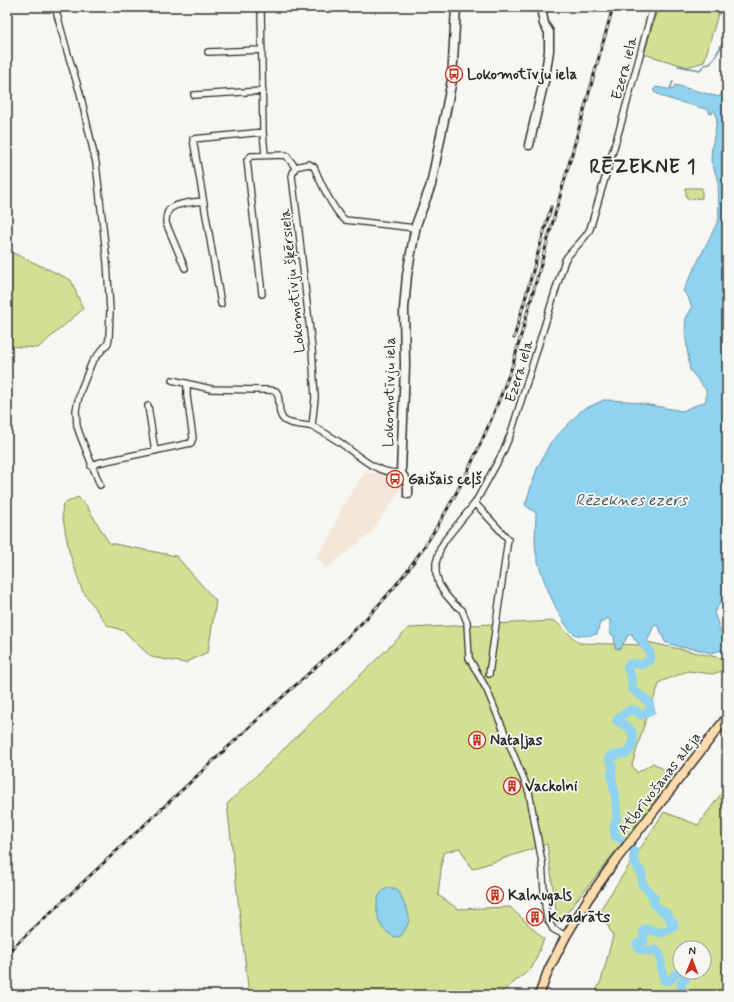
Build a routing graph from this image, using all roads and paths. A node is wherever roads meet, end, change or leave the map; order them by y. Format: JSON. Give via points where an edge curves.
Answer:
{"nodes":[{"id":1,"x":55,"y":7,"type":"edge"},
{"id":2,"x":261,"y":7,"type":"edge"},
{"id":3,"x":456,"y":7,"type":"edge"},
{"id":4,"x":541,"y":7,"type":"edge"},
{"id":5,"x":653,"y":7,"type":"edge"},
{"id":6,"x":262,"y":50,"type":"junction"},
{"id":7,"x":208,"y":52,"type":"dead end"},
{"id":8,"x":263,"y":91,"type":"junction"},
{"id":9,"x":194,"y":95,"type":"dead end"},
{"id":10,"x":263,"y":132,"type":"junction"},
{"id":11,"x":530,"y":145,"type":"dead end"},
{"id":12,"x":265,"y":155,"type":"junction"},
{"id":13,"x":295,"y":167,"type":"junction"},
{"id":14,"x":203,"y":200,"type":"junction"},
{"id":15,"x":415,"y":228,"type":"junction"},
{"id":16,"x":185,"y":268,"type":"dead end"},
{"id":17,"x":262,"y":294,"type":"dead end"},
{"id":18,"x":221,"y":304,"type":"dead end"},
{"id":19,"x":172,"y":380,"type":"dead end"},
{"id":20,"x":187,"y":383,"type":"junction"},
{"id":21,"x":148,"y":406,"type":"dead end"},
{"id":22,"x":312,"y":426,"type":"junction"},
{"id":23,"x":155,"y":451,"type":"junction"},
{"id":24,"x":91,"y":466,"type":"junction"},
{"id":25,"x":401,"y":473,"type":"junction"},
{"id":26,"x":100,"y":485,"type":"dead end"},
{"id":27,"x":408,"y":494,"type":"dead end"},
{"id":28,"x":475,"y":503,"type":"junction"},
{"id":29,"x":489,"y":674,"type":"dead end"},
{"id":30,"x":727,"y":718,"type":"edge"},
{"id":31,"x":566,"y":936,"type":"junction"},
{"id":32,"x":539,"y":995,"type":"edge"}],
"edges":[{"from":1,"to":24,"type":"street","via":[[80,93],[96,167],[107,263],[110,310],[108,343],[92,362],[76,410],[77,426]]},
{"from":2,"to":6,"type":"street"},
{"from":3,"to":15,"type":"street","name":"Lokomotīvju iela","via":[[450,87],[431,185]]},
{"from":4,"to":11,"type":"street","via":[[544,24],[549,32],[549,51]]},
{"from":5,"to":28,"type":"street","name":"Ezera iela","via":[[590,229],[565,260],[512,433]]},
{"from":6,"to":7,"type":"street"},
{"from":6,"to":8,"type":"street"},
{"from":8,"to":9,"type":"street"},
{"from":8,"to":10,"type":"street"},
{"from":10,"to":12,"type":"street"},
{"from":10,"to":14,"type":"street","via":[[193,139]]},
{"from":12,"to":13,"type":"street","name":"Lokomotīvju šķērsiela","via":[[286,155]]},
{"from":12,"to":17,"type":"street","name":"Lokomotīvju šķērsiela","via":[[251,156],[247,161]]},
{"from":13,"to":15,"type":"street","via":[[309,164],[314,167],[344,220]]},
{"from":13,"to":22,"type":"street","name":"Lokomotīvju šķērsiela","via":[[292,176],[312,349]]},
{"from":14,"to":16,"type":"street","via":[[175,206],[169,210],[167,216],[166,223]]},
{"from":14,"to":18,"type":"street"},
{"from":15,"to":25,"type":"street","name":"Lokomotīvju iela","via":[[405,293]]},
{"from":19,"to":20,"type":"street"},
{"from":20,"to":22,"type":"street","via":[[211,389],[274,390],[278,395],[282,419]]},
{"from":20,"to":23,"type":"street","via":[[192,442]]},
{"from":21,"to":23,"type":"street"},
{"from":22,"to":25,"type":"street","via":[[372,466]]},
{"from":23,"to":24,"type":"street","via":[[97,462]]},
{"from":24,"to":26,"type":"street"},
{"from":25,"to":27,"type":"street","name":"Lokomotīvju iela","via":[[408,484]]},
{"from":28,"to":29,"type":"street","via":[[508,540]]},
{"from":28,"to":31,"type":"street","name":"Ezera iela","via":[[445,540],[436,563],[436,573],[446,595],[462,610],[469,634],[469,658],[487,690],[529,792],[542,862],[548,918],[553,929]]},
{"from":30,"to":31,"type":"main road","name":"Atbrīvošanas aleja","via":[[612,865]]},
{"from":31,"to":32,"type":"main road","name":"Atbrīvošanas aleja"}]}
